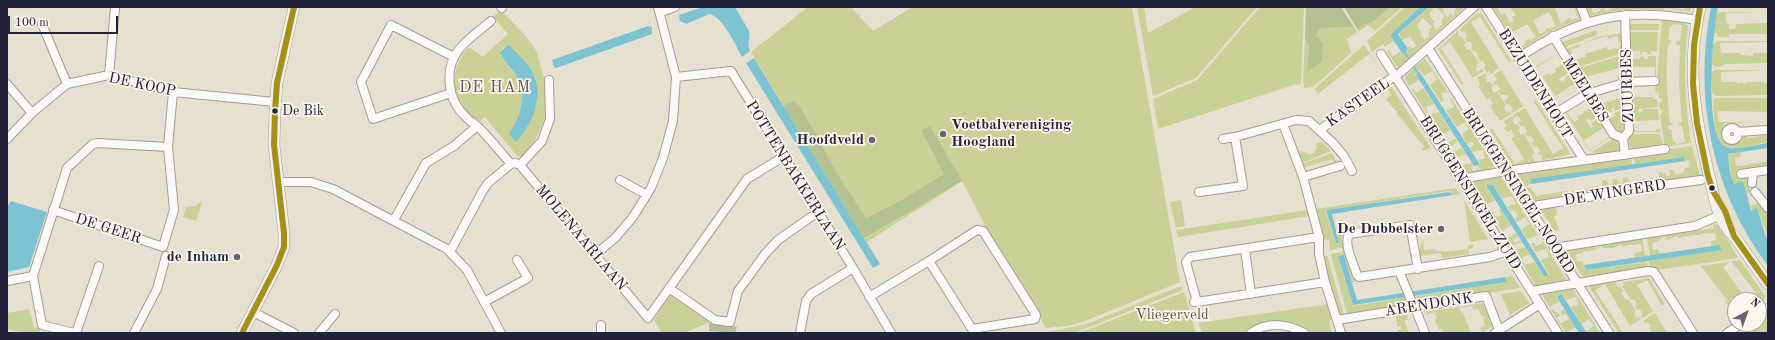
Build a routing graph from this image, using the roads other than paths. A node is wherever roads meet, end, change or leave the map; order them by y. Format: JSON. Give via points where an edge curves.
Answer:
{"nodes":[{"id":1,"x":294,"y":7,"type":"edge"},
{"id":2,"x":675,"y":7,"type":"edge"},
{"id":3,"x":1474,"y":7,"type":"edge"},
{"id":4,"x":1486,"y":7,"type":"edge"},
{"id":5,"x":1581,"y":7,"type":"edge"},
{"id":6,"x":1700,"y":7,"type":"edge"},
{"id":7,"x":115,"y":8,"type":"dead end"},
{"id":8,"x":660,"y":10,"type":"edge"},
{"id":9,"x":1625,"y":15,"type":"junction"},
{"id":10,"x":1697,"y":20,"type":"junction"},
{"id":11,"x":491,"y":21,"type":"dead end"},
{"id":12,"x":1587,"y":22,"type":"junction"},
{"id":13,"x":42,"y":24,"type":"dead end"},
{"id":14,"x":1553,"y":36,"type":"junction"},
{"id":15,"x":1428,"y":48,"type":"junction"},
{"id":16,"x":1381,"y":54,"type":"dead end"},
{"id":17,"x":454,"y":57,"type":"junction"},
{"id":18,"x":1518,"y":58,"type":"junction"},
{"id":19,"x":109,"y":74,"type":"junction"},
{"id":20,"x":1396,"y":76,"type":"junction"},
{"id":21,"x":676,"y":77,"type":"junction"},
{"id":22,"x":549,"y":80,"type":"dead end"},
{"id":23,"x":1655,"y":81,"type":"dead end"},
{"id":24,"x":1627,"y":82,"type":"junction"},
{"id":25,"x":7,"y":84,"type":"edge"},
{"id":26,"x":67,"y":84,"type":"junction"},
{"id":27,"x":173,"y":92,"type":"junction"},
{"id":28,"x":451,"y":93,"type":"junction"},
{"id":29,"x":1587,"y":94,"type":"junction"},
{"id":30,"x":275,"y":102,"type":"junction"},
{"id":31,"x":32,"y":113,"type":"junction"},
{"id":32,"x":1554,"y":114,"type":"junction"},
{"id":33,"x":1282,"y":124,"type":"junction"},
{"id":34,"x":477,"y":126,"type":"junction"},
{"id":35,"x":1320,"y":130,"type":"junction"},
{"id":36,"x":1768,"y":130,"type":"edge"},
{"id":37,"x":1738,"y":132,"type":"dead end"},
{"id":38,"x":1234,"y":137,"type":"junction"},
{"id":39,"x":1223,"y":138,"type":"dead end"},
{"id":40,"x":1623,"y":138,"type":"junction"},
{"id":41,"x":7,"y":139,"type":"edge"},
{"id":42,"x":168,"y":147,"type":"junction"},
{"id":43,"x":1664,"y":149,"type":"dead end"},
{"id":44,"x":1625,"y":155,"type":"junction"},
{"id":45,"x":783,"y":157,"type":"junction"},
{"id":46,"x":1584,"y":160,"type":"junction"},
{"id":47,"x":511,"y":164,"type":"junction"},
{"id":48,"x":520,"y":165,"type":"junction"},
{"id":49,"x":1340,"y":166,"type":"dead end"},
{"id":50,"x":1768,"y":170,"type":"edge"},
{"id":51,"x":1352,"y":171,"type":"dead end"},
{"id":52,"x":1506,"y":171,"type":"junction"},
{"id":53,"x":1753,"y":172,"type":"junction"},
{"id":54,"x":1741,"y":174,"type":"dead end"},
{"id":55,"x":1303,"y":177,"type":"junction"},
{"id":56,"x":1461,"y":179,"type":"junction"},
{"id":57,"x":620,"y":180,"type":"dead end"},
{"id":58,"x":1701,"y":180,"type":"dead end"},
{"id":59,"x":279,"y":182,"type":"junction"},
{"id":60,"x":1752,"y":183,"type":"dead end"},
{"id":61,"x":1199,"y":192,"type":"dead end"},
{"id":62,"x":1755,"y":192,"type":"dead end"},
{"id":63,"x":647,"y":195,"type":"junction"},
{"id":64,"x":1528,"y":207,"type":"junction"},
{"id":65,"x":1768,"y":208,"type":"edge"},
{"id":66,"x":53,"y":210,"type":"junction"},
{"id":67,"x":818,"y":212,"type":"junction"},
{"id":68,"x":1722,"y":214,"type":"junction"},
{"id":69,"x":394,"y":220,"type":"junction"},
{"id":70,"x":1319,"y":237,"type":"junction"},
{"id":71,"x":1554,"y":248,"type":"junction"},
{"id":72,"x":1245,"y":249,"type":"junction"},
{"id":73,"x":1507,"y":251,"type":"junction"},
{"id":74,"x":450,"y":252,"type":"junction"},
{"id":75,"x":595,"y":255,"type":"junction"},
{"id":76,"x":166,"y":256,"type":"dead end"},
{"id":77,"x":517,"y":260,"type":"dead end"},
{"id":78,"x":929,"y":261,"type":"junction"},
{"id":79,"x":99,"y":266,"type":"dead end"},
{"id":80,"x":853,"y":268,"type":"junction"},
{"id":81,"x":1418,"y":269,"type":"junction"},
{"id":82,"x":1399,"y":271,"type":"junction"},
{"id":83,"x":33,"y":276,"type":"junction"},
{"id":84,"x":7,"y":281,"type":"edge"},
{"id":85,"x":1326,"y":282,"type":"junction"},
{"id":86,"x":1578,"y":283,"type":"junction"},
{"id":87,"x":1768,"y":284,"type":"edge"},
{"id":88,"x":669,"y":288,"type":"junction"},
{"id":89,"x":1532,"y":290,"type":"junction"},
{"id":90,"x":1251,"y":294,"type":"junction"},
{"id":91,"x":869,"y":297,"type":"junction"},
{"id":92,"x":484,"y":302,"type":"junction"},
{"id":93,"x":1540,"y":304,"type":"junction"},
{"id":94,"x":1416,"y":310,"type":"junction"},
{"id":95,"x":253,"y":312,"type":"junction"},
{"id":96,"x":335,"y":314,"type":"dead end"},
{"id":97,"x":1337,"y":320,"type":"junction"},
{"id":98,"x":887,"y":332,"type":"edge"},
{"id":99,"x":1497,"y":332,"type":"edge"},
{"id":100,"x":75,"y":333,"type":"edge"},
{"id":101,"x":134,"y":333,"type":"edge"},
{"id":102,"x":242,"y":333,"type":"edge"},
{"id":103,"x":294,"y":333,"type":"edge"},
{"id":104,"x":319,"y":333,"type":"edge"},
{"id":105,"x":500,"y":333,"type":"edge"},
{"id":106,"x":800,"y":333,"type":"edge"},
{"id":107,"x":1251,"y":333,"type":"edge"},
{"id":108,"x":1304,"y":333,"type":"edge"},
{"id":109,"x":1341,"y":333,"type":"edge"},
{"id":110,"x":1425,"y":333,"type":"edge"},
{"id":111,"x":1558,"y":333,"type":"edge"},
{"id":112,"x":1609,"y":333,"type":"edge"},
{"id":113,"x":1693,"y":333,"type":"edge"}],
"edges":[{"from":1,"to":30,"type":"street"},
{"from":2,"to":8,"type":"street"},
{"from":3,"to":15,"type":"street","name":"KASTEEL"},
{"from":4,"to":18,"type":"street","name":"BEZUIDENHOUT"},
{"from":5,"to":12,"type":"street"},
{"from":6,"to":10,"type":"street"},
{"from":7,"to":19,"type":"street"},
{"from":8,"to":21,"type":"street"},
{"from":9,"to":10,"type":"street","via":[[1659,15]]},
{"from":9,"to":12,"type":"street"},
{"from":9,"to":24,"type":"street","name":"ZUURBES"},
{"from":10,"to":68,"type":"street","via":[[1693,63],[1694,102],[1713,200]]},
{"from":11,"to":17,"type":"street","via":[[460,48]]},
{"from":12,"to":14,"type":"street"},
{"from":13,"to":26,"type":"street"},
{"from":14,"to":18,"type":"street"},
{"from":14,"to":29,"type":"street","name":"MEELBES"},
{"from":15,"to":20,"type":"street","name":"KASTEEL"},
{"from":15,"to":52,"type":"street","name":"BRUGGENSINGEL-NOORD"},
{"from":16,"to":20,"type":"street","name":"BRUGGENSINGEL-ZUID"},
{"from":17,"to":28,"type":"street","via":[[448,82]]},
{"from":17,"to":28,"type":"street","via":[[390,25],[361,82],[373,119]]},
{"from":18,"to":32,"type":"street","name":"BEZUIDENHOUT"},
{"from":19,"to":26,"type":"street","name":"DE KOOP"},
{"from":19,"to":27,"type":"street","name":"DE KOOP"},
{"from":20,"to":35,"type":"street","name":"KASTEEL"},
{"from":20,"to":56,"type":"street","name":"BRUGGENSINGEL-ZUID"},
{"from":21,"to":45,"type":"street","name":"POTTENBAKKERLAAN","via":[[731,71]]},
{"from":21,"to":63,"type":"street","via":[[673,121],[663,158]]},
{"from":22,"to":48,"type":"street","via":[[550,119],[542,141]]},
{"from":23,"to":24,"type":"street"},
{"from":24,"to":29,"type":"street"},
{"from":24,"to":40,"type":"street","name":"ZUURBES","via":[[1629,131]]},
{"from":25,"to":31,"type":"street"},
{"from":26,"to":31,"type":"street","name":"DE KOOP"},
{"from":27,"to":30,"type":"street","name":"DE KOOP"},
{"from":27,"to":42,"type":"street"},
{"from":28,"to":34,"type":"street","via":[[465,117]]},
{"from":29,"to":32,"type":"street"},
{"from":29,"to":40,"type":"street","name":"MEELBES","via":[[1613,134]]},
{"from":30,"to":59,"type":"street","via":[[274,137]]},
{"from":31,"to":41,"type":"street","name":"DE KOOP"},
{"from":32,"to":46,"type":"street","name":"BEZUIDENHOUT"},
{"from":33,"to":35,"type":"street","name":"KASTEEL","via":[[1296,120],[1309,121]]},
{"from":33,"to":38,"type":"street"},
{"from":33,"to":55,"type":"street"},
{"from":34,"to":47,"type":"street"},
{"from":34,"to":69,"type":"street","via":[[454,146],[426,163]]},
{"from":35,"to":51,"type":"street","name":"KASTEEL","via":[[1344,156]]},
{"from":36,"to":37,"type":"street"},
{"from":38,"to":39,"type":"street"},
{"from":38,"to":61,"type":"street","via":[[1243,186]]},
{"from":40,"to":44,"type":"street","name":"ZUURBES"},
{"from":42,"to":66,"type":"street","via":[[97,142],[93,144],[67,168]]},
{"from":42,"to":66,"type":"street","name":"DE GEER","via":[[174,210],[163,247]]},
{"from":43,"to":44,"type":"street"},
{"from":44,"to":46,"type":"street"},
{"from":45,"to":67,"type":"street","name":"POTTENBAKKERLAAN"},
{"from":45,"to":88,"type":"street","via":[[747,179]]},
{"from":46,"to":52,"type":"street"},
{"from":47,"to":48,"type":"street"},
{"from":47,"to":74,"type":"street","via":[[488,183]]},
{"from":48,"to":75,"type":"street","name":"MOLENAARLAAN"},
{"from":49,"to":55,"type":"street"},
{"from":50,"to":53,"type":"street"},
{"from":52,"to":56,"type":"street"},
{"from":52,"to":64,"type":"street","name":"BRUGGENSINGEL-NOORD"},
{"from":53,"to":54,"type":"street"},
{"from":53,"to":60,"type":"street"},
{"from":55,"to":70,"type":"street"},
{"from":56,"to":73,"type":"street","name":"BRUGGENSINGEL-ZUID"},
{"from":57,"to":63,"type":"street"},
{"from":58,"to":64,"type":"street","name":"DE WINGERD"},
{"from":59,"to":69,"type":"street","via":[[304,181],[324,185]]},
{"from":59,"to":95,"type":"street","via":[[284,247]]},
{"from":62,"to":65,"type":"street"},
{"from":63,"to":75,"type":"street","via":[[616,237]]},
{"from":64,"to":71,"type":"street","name":"BRUGGENSINGEL-NOORD"},
{"from":66,"to":83,"type":"street"},
{"from":67,"to":80,"type":"street","name":"POTTENBAKKERLAAN"},
{"from":67,"to":88,"type":"street","via":[[778,240],[765,254],[738,291],[730,322],[715,320]]},
{"from":68,"to":71,"type":"street","via":[[1695,226]]},
{"from":68,"to":87,"type":"street","via":[[1727,230]]},
{"from":69,"to":74,"type":"street"},
{"from":70,"to":72,"type":"street"},
{"from":70,"to":85,"type":"street","via":[[1319,254]]},
{"from":71,"to":86,"type":"street","name":"BRUGGENSINGEL-NOORD"},
{"from":72,"to":90,"type":"street"},
{"from":72,"to":90,"type":"street","via":[[1190,257],[1186,262],[1196,302]]},
{"from":73,"to":81,"type":"street","via":[[1490,257]]},
{"from":73,"to":89,"type":"street","name":"BRUGGENSINGEL-ZUID"},
{"from":74,"to":92,"type":"street","via":[[467,270]]},
{"from":75,"to":88,"type":"street","name":"MOLENAARLAAN","via":[[648,318]]},
{"from":76,"to":101,"type":"street","via":[[157,289]]},
{"from":77,"to":92,"type":"street","via":[[528,278]]},
{"from":78,"to":78,"type":"street","via":[[972,329],[1035,319],[1036,315],[983,231],[977,230]]},
{"from":78,"to":91,"type":"street"},
{"from":79,"to":100,"type":"street"},
{"from":80,"to":91,"type":"street","name":"POTTENBAKKERLAAN"},
{"from":80,"to":106,"type":"street","via":[[811,294],[806,301]]},
{"from":81,"to":82,"type":"street"},
{"from":81,"to":82,"type":"street","via":[[1411,226],[1408,224],[1348,234],[1346,240],[1358,276]]},
{"from":82,"to":94,"type":"street"},
{"from":83,"to":84,"type":"street"},
{"from":83,"to":100,"type":"street","via":[[42,325]]},
{"from":85,"to":90,"type":"street"},
{"from":85,"to":97,"type":"street"},
{"from":86,"to":89,"type":"street"},
{"from":86,"to":112,"type":"street","name":"BRUGGENSINGEL-NOORD"},
{"from":86,"to":113,"type":"street","via":[[1654,272]]},
{"from":89,"to":93,"type":"street","name":"BRUGGENSINGEL-ZUID"},
{"from":91,"to":98,"type":"street","name":"POTTENBAKKERLAAN"},
{"from":92,"to":105,"type":"street"},
{"from":93,"to":99,"type":"street"},
{"from":93,"to":111,"type":"street","name":"BRUGGENSINGEL-ZUID"},
{"from":94,"to":97,"type":"street","name":"ARENDONK"},
{"from":94,"to":99,"type":"street","name":"ARENDONK","via":[[1486,296]]},
{"from":94,"to":110,"type":"street"},
{"from":95,"to":102,"type":"street"},
{"from":95,"to":103,"type":"street"},
{"from":96,"to":104,"type":"street"},
{"from":97,"to":109,"type":"street"},
{"from":107,"to":108,"type":"street","via":[[1265,326],[1281,325]]}]}
